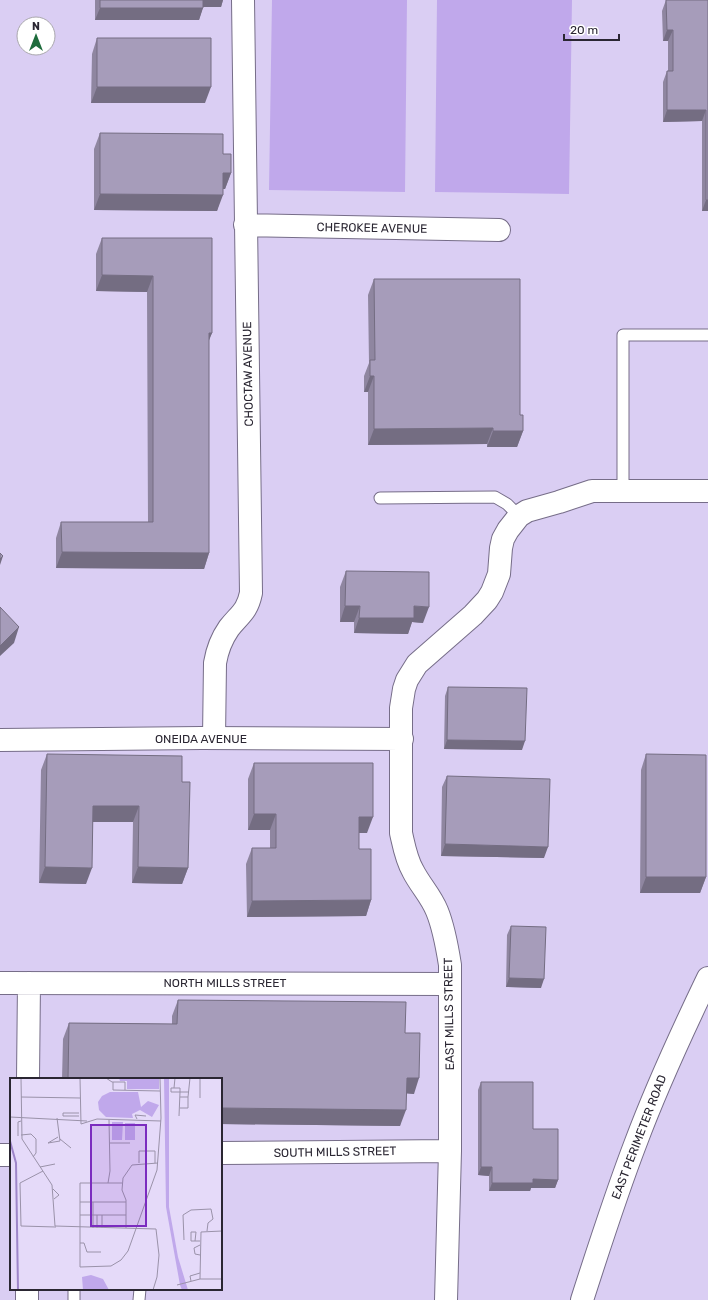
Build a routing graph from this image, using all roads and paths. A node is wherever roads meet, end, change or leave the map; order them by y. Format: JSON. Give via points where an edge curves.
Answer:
{"nodes":[{"id":1,"x":243,"y":0,"type":"edge"},
{"id":2,"x":245,"y":225,"type":"junction"},
{"id":3,"x":499,"y":230,"type":"dead end"},
{"id":4,"x":708,"y":336,"type":"edge"},
{"id":5,"x":708,"y":490,"type":"edge"},
{"id":6,"x":623,"y":491,"type":"junction"},
{"id":7,"x":380,"y":498,"type":"dead end"},
{"id":8,"x":519,"y":516,"type":"junction"},
{"id":9,"x":214,"y":738,"type":"junction"},
{"id":10,"x":402,"y":739,"type":"junction"},
{"id":11,"x":0,"y":740,"type":"edge"},
{"id":12,"x":708,"y":978,"type":"edge"},
{"id":13,"x":0,"y":983,"type":"edge"},
{"id":14,"x":29,"y":983,"type":"junction"},
{"id":15,"x":450,"y":984,"type":"junction"},
{"id":16,"x":28,"y":1078,"type":"edge"},
{"id":17,"x":450,"y":1151,"type":"junction"},
{"id":18,"x":222,"y":1154,"type":"edge"},
{"id":19,"x":140,"y":1290,"type":"edge"},
{"id":20,"x":139,"y":1300,"type":"edge"},
{"id":21,"x":446,"y":1300,"type":"edge"},
{"id":22,"x":582,"y":1300,"type":"edge"}],
"edges":[{"from":1,"to":2,"type":"street","name":"CHOCTAW AVENUE"},
{"from":2,"to":3,"type":"street","name":"CHEROKEE AVENUE"},
{"from":2,"to":9,"type":"street","name":"CHOCTAW AVENUE","via":[[251,593],[245,611],[224,636],[217,653]]},
{"from":4,"to":6,"type":"lane","via":[[623,336]]},
{"from":5,"to":6,"type":"street"},
{"from":6,"to":8,"type":"street","via":[[592,491],[536,507]]},
{"from":7,"to":8,"type":"lane","via":[[495,497]]},
{"from":8,"to":10,"type":"street","name":"EAST MILLS STREET","via":[[503,539],[499,574],[487,600],[417,664],[407,680],[401,708]]},
{"from":9,"to":10,"type":"street","name":"ONEIDA AVENUE"},
{"from":9,"to":11,"type":"street","name":"ONEIDA AVENUE"},
{"from":10,"to":15,"type":"street","name":"EAST MILLS STREET","via":[[401,832],[412,870],[428,893],[446,937]]},
{"from":12,"to":22,"type":"street","name":"EAST PERIMETER ROAD","via":[[667,1066],[636,1142]]},
{"from":13,"to":14,"type":"street","name":"NORTH MILLS STREET"},
{"from":14,"to":15,"type":"street","name":"NORTH MILLS STREET"},
{"from":14,"to":16,"type":"street"},
{"from":15,"to":17,"type":"street","name":"EAST MILLS STREET"},
{"from":17,"to":18,"type":"street","name":"SOUTH MILLS STREET"},
{"from":17,"to":21,"type":"street","name":"EAST MILLS STREET"},
{"from":19,"to":20,"type":"lane"}]}
